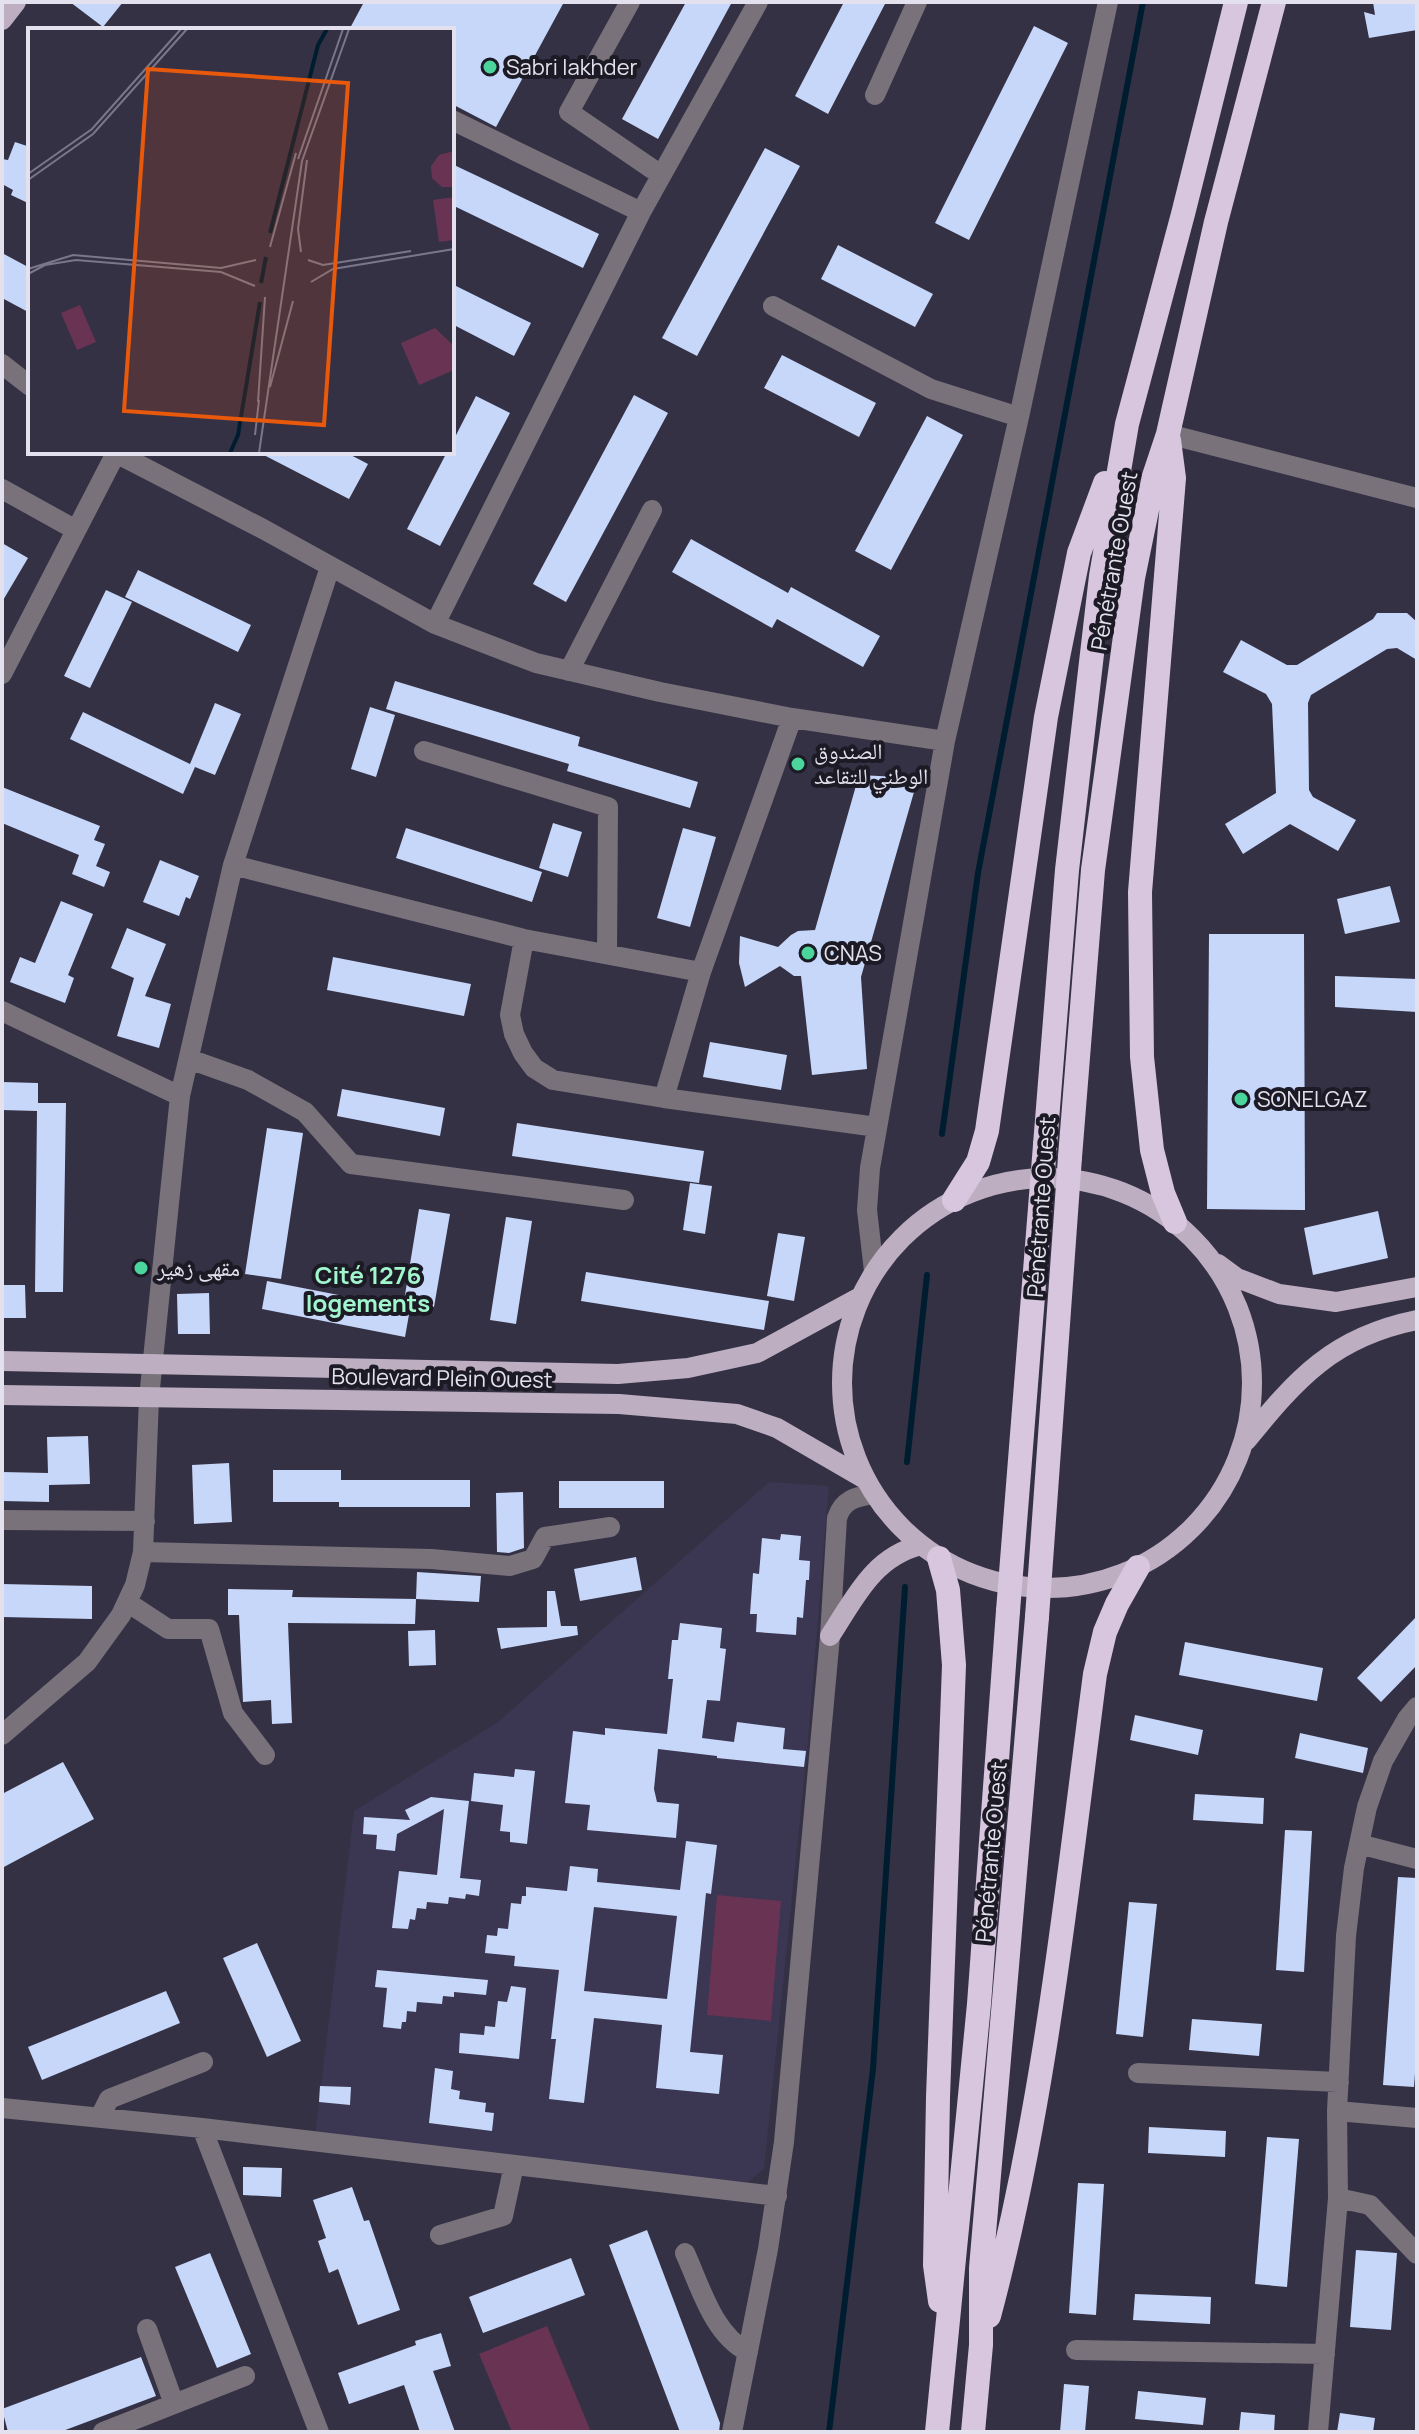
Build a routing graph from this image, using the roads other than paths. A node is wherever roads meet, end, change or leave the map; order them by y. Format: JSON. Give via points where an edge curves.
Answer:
{"nodes":[{"id":1,"x":16,"y":2,"type":"edge"},
{"id":2,"x":630,"y":2,"type":"edge"},
{"id":3,"x":758,"y":2,"type":"edge"},
{"id":4,"x":917,"y":2,"type":"edge"},
{"id":5,"x":1108,"y":2,"type":"edge"},
{"id":6,"x":1236,"y":2,"type":"edge"},
{"id":7,"x":1274,"y":2,"type":"edge"},
{"id":8,"x":2,"y":20,"type":"edge"},
{"id":9,"x":875,"y":95,"type":"dead end"},
{"id":10,"x":454,"y":121,"type":"edge"},
{"id":11,"x":661,"y":175,"type":"junction"},
{"id":12,"x":641,"y":212,"type":"junction"},
{"id":13,"x":773,"y":306,"type":"dead end"},
{"id":14,"x":2,"y":364,"type":"edge"},
{"id":15,"x":28,"y":384,"type":"edge"},
{"id":16,"x":1019,"y":417,"type":"junction"},
{"id":17,"x":1127,"y":424,"type":"junction"},
{"id":18,"x":1168,"y":434,"type":"junction"},
{"id":19,"x":114,"y":454,"type":"edge"},
{"id":20,"x":139,"y":458,"type":"edge"},
{"id":21,"x":2,"y":489,"type":"edge"},
{"id":22,"x":1417,"y":498,"type":"edge"},
{"id":23,"x":652,"y":510,"type":"dead end"},
{"id":24,"x":76,"y":530,"type":"junction"},
{"id":25,"x":330,"y":567,"type":"junction"},
{"id":26,"x":435,"y":624,"type":"junction"},
{"id":27,"x":569,"y":671,"type":"junction"},
{"id":28,"x":2,"y":674,"type":"edge"},
{"id":29,"x":792,"y":718,"type":"junction"},
{"id":30,"x":945,"y":741,"type":"junction"},
{"id":31,"x":424,"y":751,"type":"dead end"},
{"id":32,"x":233,"y":865,"type":"junction"},
{"id":33,"x":524,"y":939,"type":"junction"},
{"id":34,"x":607,"y":954,"type":"junction"},
{"id":35,"x":701,"y":972,"type":"junction"},
{"id":36,"x":2,"y":1011,"type":"edge"},
{"id":37,"x":189,"y":1059,"type":"junction"},
{"id":38,"x":180,"y":1096,"type":"junction"},
{"id":39,"x":664,"y":1098,"type":"junction"},
{"id":40,"x":877,"y":1127,"type":"junction"},
{"id":41,"x":624,"y":1200,"type":"dead end"},
{"id":42,"x":954,"y":1200,"type":"junction"},
{"id":43,"x":1175,"y":1222,"type":"junction"},
{"id":44,"x":1212,"y":1260,"type":"junction"},
{"id":45,"x":874,"y":1271,"type":"junction"},
{"id":46,"x":1417,"y":1287,"type":"edge"},
{"id":47,"x":860,"y":1297,"type":"junction"},
{"id":48,"x":1417,"y":1320,"type":"edge"},
{"id":49,"x":2,"y":1361,"type":"edge"},
{"id":50,"x":153,"y":1365,"type":"junction"},
{"id":51,"x":2,"y":1395,"type":"edge"},
{"id":52,"x":149,"y":1398,"type":"junction"},
{"id":53,"x":1244,"y":1445,"type":"junction"},
{"id":54,"x":869,"y":1487,"type":"junction"},
{"id":55,"x":2,"y":1520,"type":"edge"},
{"id":56,"x":145,"y":1521,"type":"junction"},
{"id":57,"x":610,"y":1527,"type":"dead end"},
{"id":58,"x":143,"y":1552,"type":"junction"},
{"id":59,"x":930,"y":1552,"type":"junction"},
{"id":60,"x":1138,"y":1567,"type":"junction"},
{"id":61,"x":127,"y":1602,"type":"junction"},
{"id":62,"x":830,"y":1636,"type":"junction"},
{"id":63,"x":1417,"y":1707,"type":"edge"},
{"id":64,"x":2,"y":1735,"type":"edge"},
{"id":65,"x":265,"y":1755,"type":"dead end"},
{"id":66,"x":1359,"y":1844,"type":"junction"},
{"id":67,"x":1417,"y":1859,"type":"edge"},
{"id":68,"x":203,"y":2062,"type":"dead end"},
{"id":69,"x":1138,"y":2073,"type":"dead end"},
{"id":70,"x":1339,"y":2082,"type":"junction"},
{"id":71,"x":2,"y":2108,"type":"edge"},
{"id":72,"x":1337,"y":2111,"type":"junction"},
{"id":73,"x":100,"y":2117,"type":"junction"},
{"id":74,"x":1417,"y":2118,"type":"edge"},
{"id":75,"x":202,"y":2128,"type":"junction"},
{"id":76,"x":514,"y":2165,"type":"junction"},
{"id":77,"x":777,"y":2196,"type":"junction"},
{"id":78,"x":1338,"y":2198,"type":"junction"},
{"id":79,"x":440,"y":2235,"type":"dead end"},
{"id":80,"x":685,"y":2253,"type":"dead end"},
{"id":81,"x":1417,"y":2254,"type":"edge"},
{"id":82,"x":147,"y":2329,"type":"dead end"},
{"id":83,"x":946,"y":2345,"type":"junction"},
{"id":84,"x":981,"y":2345,"type":"junction"},
{"id":85,"x":1076,"y":2350,"type":"dead end"},
{"id":86,"x":748,"y":2352,"type":"junction"},
{"id":87,"x":1325,"y":2354,"type":"junction"},
{"id":88,"x":245,"y":2376,"type":"dead end"},
{"id":89,"x":174,"y":2404,"type":"junction"},
{"id":90,"x":137,"y":2426,"type":"edge"},
{"id":91,"x":103,"y":2432,"type":"edge"},
{"id":92,"x":319,"y":2432,"type":"edge"},
{"id":93,"x":732,"y":2432,"type":"edge"},
{"id":94,"x":937,"y":2432,"type":"edge"},
{"id":95,"x":973,"y":2432,"type":"edge"},
{"id":96,"x":1318,"y":2432,"type":"edge"}],
"edges":[{"from":1,"to":8,"type":"main road"},
{"from":2,"to":11,"type":"street","via":[[569,112]]},
{"from":3,"to":11,"type":"street"},
{"from":4,"to":9,"type":"street"},
{"from":5,"to":16,"type":"street"},
{"from":6,"to":17,"type":"highway","name":"Pénétrante Ouest"},
{"from":7,"to":18,"type":"highway","name":"Pénétrante Ouest"},
{"from":10,"to":12,"type":"street"},
{"from":11,"to":12,"type":"street"},
{"from":12,"to":26,"type":"street"},
{"from":13,"to":16,"type":"street","via":[[931,389]]},
{"from":14,"to":15,"type":"street"},
{"from":16,"to":30,"type":"street"},
{"from":17,"to":42,"type":"highway","via":[[1079,553],[1046,717],[990,1116],[978,1162]]},
{"from":17,"to":83,"type":"highway","name":"Pénétrante Ouest","bridge":true,"via":[[1099,592],[1067,870],[979,2004]]},
{"from":18,"to":22,"type":"street"},
{"from":18,"to":43,"type":"highway","via":[[1174,478],[1140,892],[1143,1072],[1152,1150]]},
{"from":18,"to":84,"type":"highway","name":"Pénétrante Ouest","bridge":true,"via":[[1133,578],[1093,870],[981,2268]]},
{"from":19,"to":24,"type":"street"},
{"from":20,"to":25,"type":"street"},
{"from":21,"to":24,"type":"street"},
{"from":23,"to":27,"type":"street"},
{"from":24,"to":28,"type":"street"},
{"from":25,"to":26,"type":"street"},
{"from":25,"to":32,"type":"street"},
{"from":26,"to":27,"type":"street"},
{"from":27,"to":29,"type":"street"},
{"from":29,"to":30,"type":"street"},
{"from":29,"to":35,"type":"street"},
{"from":30,"to":40,"type":"street"},
{"from":31,"to":34,"type":"street","via":[[608,807]]},
{"from":32,"to":33,"type":"street"},
{"from":32,"to":37,"type":"street"},
{"from":33,"to":34,"type":"street"},
{"from":33,"to":39,"type":"street","via":[[510,1015],[514,1034],[534,1068],[553,1080]]},
{"from":34,"to":35,"type":"street"},
{"from":35,"to":39,"type":"street"},
{"from":36,"to":38,"type":"street"},
{"from":37,"to":38,"type":"street"},
{"from":37,"to":41,"type":"street","via":[[248,1080],[305,1112],[351,1164]]},
{"from":38,"to":50,"type":"street"},
{"from":39,"to":40,"type":"street"},
{"from":40,"to":45,"type":"street","via":[[867,1210]]},
{"from":42,"to":43,"type":"main road","via":[[998,1184],[1044,1178],[1091,1182],[1135,1197]]},
{"from":42,"to":45,"type":"main road","via":[[901,1237]]},
{"from":43,"to":44,"type":"main road"},
{"from":44,"to":46,"type":"main road","via":[[1237,1278],[1279,1294],[1336,1302]]},
{"from":44,"to":53,"type":"main road","via":[[1236,1302],[1250,1349],[1253,1397]]},
{"from":45,"to":47,"type":"main road"},
{"from":47,"to":50,"type":"main road","name":"Boulevard Plein Ouest","via":[[757,1353],[688,1368],[618,1374]]},
{"from":47,"to":54,"type":"main road","via":[[845,1342],[841,1389],[848,1436]]},
{"from":48,"to":53,"type":"main road","via":[[1373,1333],[1320,1361],[1287,1391]]},
{"from":49,"to":50,"type":"main road","name":"Boulevard Plein Ouest"},
{"from":50,"to":52,"type":"street"},
{"from":51,"to":52,"type":"main road","name":"Boulevard Plein Ouest"},
{"from":52,"to":54,"type":"main road","name":"Boulevard Plein Ouest","via":[[619,1404],[737,1414],[777,1428]]},
{"from":52,"to":56,"type":"street"},
{"from":53,"to":60,"type":"main road","via":[[1227,1483],[1203,1517]]},
{"from":54,"to":59,"type":"main road","via":[[887,1513]]},
{"from":54,"to":62,"type":"street","via":[[839,1511]]},
{"from":55,"to":56,"type":"street"},
{"from":56,"to":58,"type":"street"},
{"from":57,"to":58,"type":"street","via":[[545,1537],[533,1559],[510,1566]]},
{"from":58,"to":61,"type":"street"},
{"from":59,"to":60,"type":"main road","via":[[986,1579],[1037,1588],[1088,1584]]},
{"from":59,"to":62,"type":"main road","via":[[899,1552],[880,1565]]},
{"from":59,"to":83,"type":"highway","via":[[948,1590],[954,1665],[935,2265]]},
{"from":60,"to":84,"type":"highway","via":[[1105,1632],[1095,1674],[1033,2117]]},
{"from":61,"to":64,"type":"street","via":[[87,1662]]},
{"from":61,"to":65,"type":"street","via":[[168,1629],[209,1629],[233,1713]]},
{"from":62,"to":77,"type":"street"},
{"from":63,"to":66,"type":"street","via":[[1383,1761]]},
{"from":66,"to":67,"type":"street"},
{"from":66,"to":70,"type":"street","via":[[1346,1936]]},
{"from":68,"to":73,"type":"street","via":[[109,2099]]},
{"from":69,"to":70,"type":"street"},
{"from":70,"to":72,"type":"street"},
{"from":71,"to":73,"type":"street"},
{"from":72,"to":74,"type":"street"},
{"from":72,"to":78,"type":"street"},
{"from":73,"to":75,"type":"street"},
{"from":75,"to":76,"type":"street"},
{"from":75,"to":92,"type":"street"},
{"from":76,"to":77,"type":"street"},
{"from":76,"to":79,"type":"street","via":[[503,2216]]},
{"from":77,"to":86,"type":"street"},
{"from":78,"to":81,"type":"street","via":[[1370,2205]]},
{"from":78,"to":87,"type":"street"},
{"from":80,"to":86,"type":"street","via":[[721,2329]]},
{"from":82,"to":89,"type":"street"},
{"from":83,"to":94,"type":"highway","name":"Pénétrante Ouest"},
{"from":84,"to":95,"type":"highway","name":"Pénétrante Ouest"},
{"from":85,"to":87,"type":"street"},
{"from":86,"to":93,"type":"street"},
{"from":87,"to":96,"type":"street"},
{"from":88,"to":89,"type":"street"},
{"from":89,"to":90,"type":"street"},
{"from":90,"to":91,"type":"street"}]}
